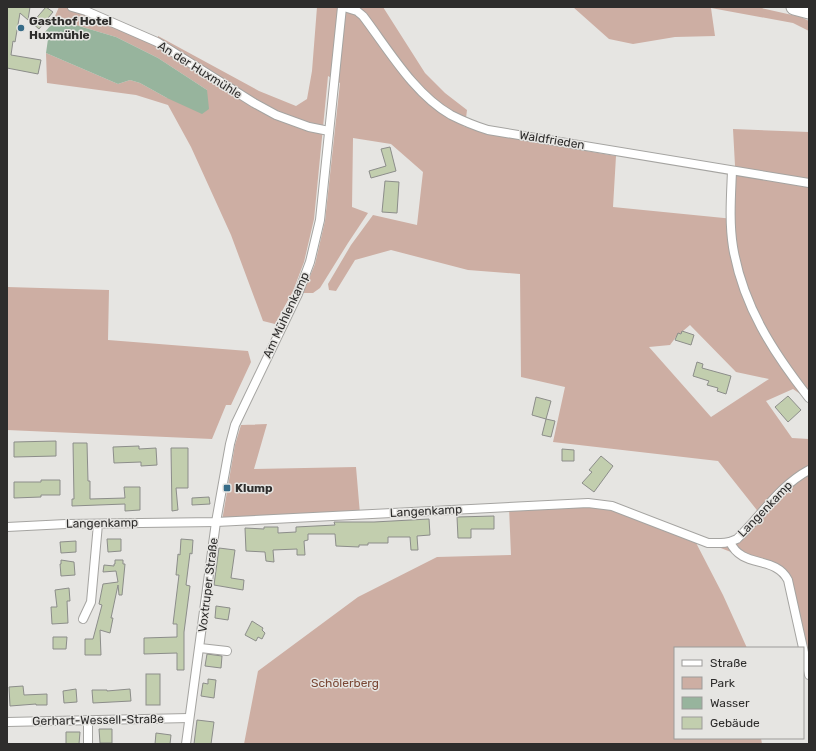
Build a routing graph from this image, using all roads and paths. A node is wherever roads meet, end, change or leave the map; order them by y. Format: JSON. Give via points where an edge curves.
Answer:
{"nodes":[{"id":1,"x":72,"y":7,"type":"edge"},
{"id":2,"x":343,"y":7,"type":"edge"},
{"id":3,"x":794,"y":7,"type":"edge"},
{"id":4,"x":809,"y":11,"type":"edge"},
{"id":5,"x":329,"y":131,"type":"junction"},
{"id":6,"x":732,"y":171,"type":"junction"},
{"id":7,"x":809,"y":183,"type":"edge"},
{"id":8,"x":809,"y":398,"type":"edge"},
{"id":9,"x":809,"y":470,"type":"edge"},
{"id":10,"x":216,"y":522,"type":"junction"},
{"id":11,"x":98,"y":524,"type":"junction"},
{"id":12,"x":7,"y":527,"type":"edge"},
{"id":13,"x":730,"y":542,"type":"junction"},
{"id":14,"x":83,"y":619,"type":"dead end"},
{"id":15,"x":803,"y":647,"type":"edge"},
{"id":16,"x":200,"y":648,"type":"junction"},
{"id":17,"x":227,"y":651,"type":"dead end"},
{"id":18,"x":804,"y":652,"type":"edge"},
{"id":19,"x":809,"y":674,"type":"edge"},
{"id":20,"x":189,"y":718,"type":"junction"},
{"id":21,"x":88,"y":720,"type":"junction"},
{"id":22,"x":7,"y":722,"type":"edge"},
{"id":23,"x":88,"y":744,"type":"edge"},
{"id":24,"x":186,"y":744,"type":"edge"}],
"edges":[{"from":1,"to":5,"type":"street","name":"An der Huxmühle","via":[[157,42],[276,115]]},
{"from":2,"to":5,"type":"street","name":"Am Mühlenkamp"},
{"from":2,"to":6,"type":"street","name":"Waldfrieden","via":[[357,11],[363,16],[419,89],[450,114],[467,123],[488,130]]},
{"from":3,"to":4,"type":"highway"},
{"from":5,"to":10,"type":"street","name":"Am Mühlenkamp","via":[[320,220],[310,262],[298,294],[235,425]]},
{"from":6,"to":7,"type":"street","name":"Waldfrieden"},
{"from":6,"to":8,"type":"street","via":[[731,216],[739,276],[750,308],[771,346]]},
{"from":9,"to":13,"type":"street","name":"Langenkamp","via":[[792,481],[737,539]]},
{"from":10,"to":11,"type":"street","name":"Langenkamp"},
{"from":10,"to":13,"type":"street","name":"Langenkamp","via":[[588,503],[612,506],[708,543]]},
{"from":10,"to":16,"type":"street","name":"Voxtruper Straße"},
{"from":11,"to":12,"type":"street","name":"Langenkamp"},
{"from":11,"to":14,"type":"street","via":[[91,602]]},
{"from":13,"to":15,"type":"street","via":[[736,553],[784,572]]},
{"from":16,"to":17,"type":"street","name":"Voxtruper Straße"},
{"from":16,"to":20,"type":"street","name":"Voxtruper Straße"},
{"from":18,"to":19,"type":"street"},
{"from":20,"to":21,"type":"street","name":"Gerhart-Wessell-Straße"},
{"from":20,"to":24,"type":"street","name":"Voxtruper Straße"},
{"from":21,"to":22,"type":"street","name":"Gerhart-Wessell-Straße"},
{"from":21,"to":23,"type":"street"}]}
